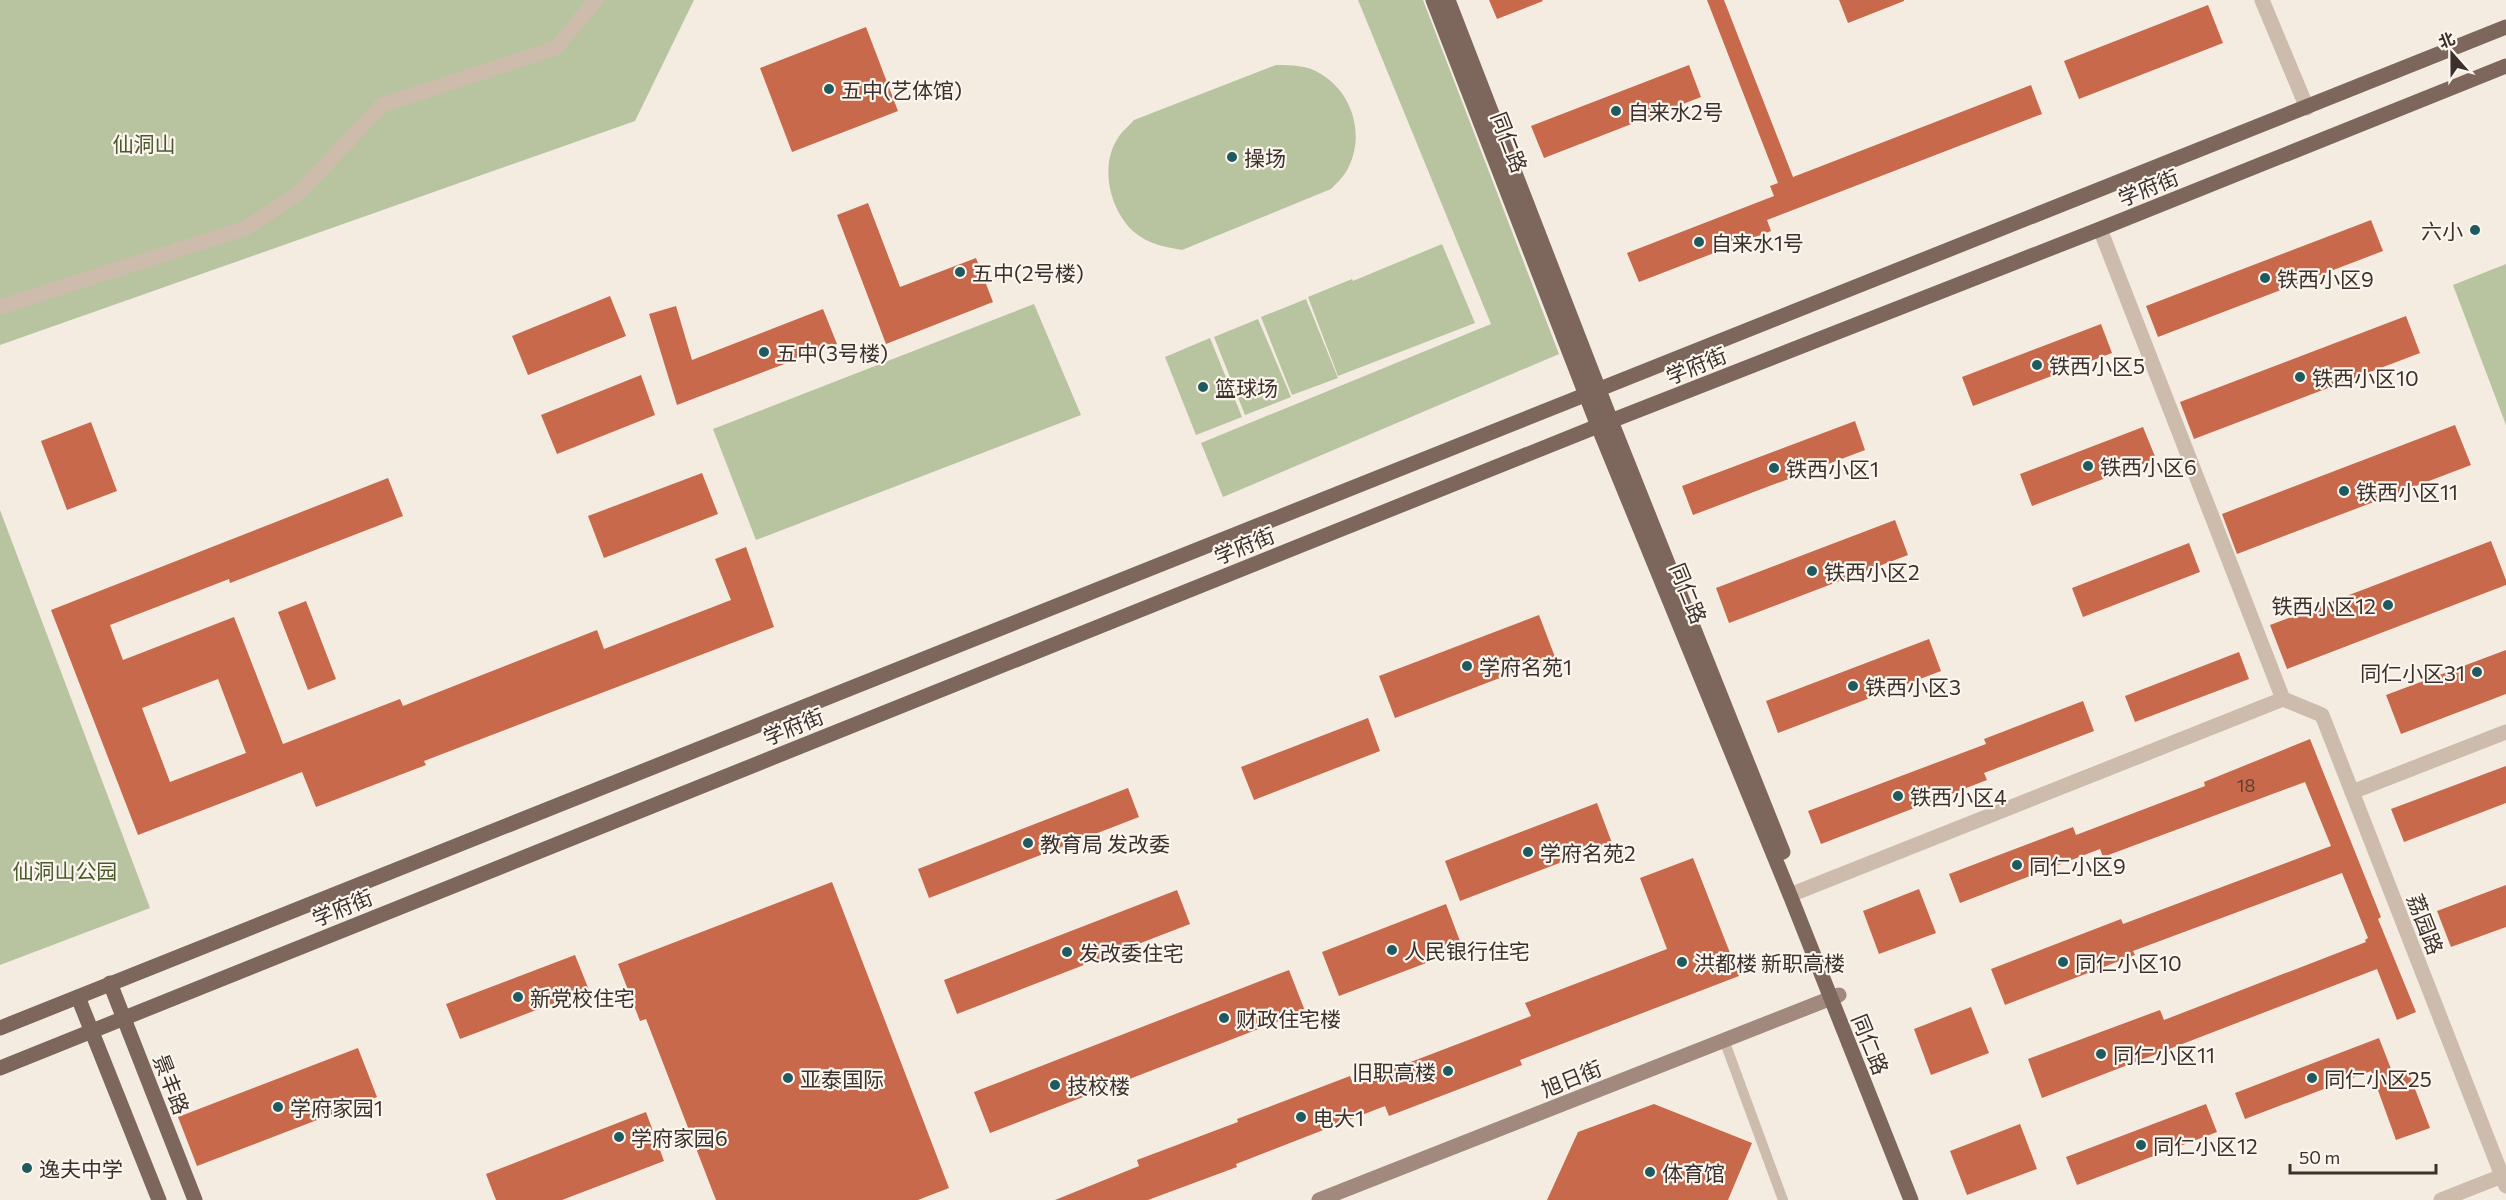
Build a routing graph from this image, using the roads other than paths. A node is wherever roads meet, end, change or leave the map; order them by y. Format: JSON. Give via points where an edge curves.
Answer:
{"nodes":[{"id":1,"x":596,"y":0,"type":"edge"},
{"id":2,"x":1433,"y":0,"type":"edge"},
{"id":3,"x":1448,"y":0,"type":"edge"},
{"id":4,"x":2262,"y":0,"type":"edge"},
{"id":5,"x":2506,"y":27,"type":"edge"},
{"id":6,"x":2506,"y":66,"type":"edge"},
{"id":7,"x":2307,"y":108,"type":"junction"},
{"id":8,"x":2100,"y":229,"type":"junction"},
{"id":9,"x":0,"y":307,"type":"edge"},
{"id":10,"x":1593,"y":393,"type":"junction"},
{"id":11,"x":1604,"y":424,"type":"junction"},
{"id":12,"x":2283,"y":699,"type":"junction"},
{"id":13,"x":2506,"y":732,"type":"edge"},
{"id":14,"x":2352,"y":792,"type":"junction"},
{"id":15,"x":1794,"y":894,"type":"junction"},
{"id":16,"x":110,"y":983,"type":"junction"},
{"id":17,"x":78,"y":997,"type":"junction"},
{"id":18,"x":1835,"y":997,"type":"junction"},
{"id":19,"x":124,"y":1017,"type":"junction"},
{"id":20,"x":0,"y":1028,"type":"edge"},
{"id":21,"x":91,"y":1032,"type":"junction"},
{"id":22,"x":1724,"y":1040,"type":"junction"},
{"id":23,"x":0,"y":1068,"type":"edge"},
{"id":24,"x":2504,"y":1181,"type":"edge"},
{"id":25,"x":159,"y":1200,"type":"edge"},
{"id":26,"x":195,"y":1200,"type":"edge"},
{"id":27,"x":1319,"y":1200,"type":"edge"},
{"id":28,"x":1783,"y":1200,"type":"edge"},
{"id":29,"x":1911,"y":1200,"type":"edge"},
{"id":30,"x":1923,"y":1200,"type":"edge"},
{"id":31,"x":2441,"y":1200,"type":"edge"}],
"edges":[{"from":1,"to":9,"type":"street","via":[[556,48],[382,105],[299,193],[246,228]]},
{"from":2,"to":10,"type":"main road","name":"同仁路"},
{"from":3,"to":10,"type":"main road","name":"同仁路"},
{"from":4,"to":7,"type":"street"},
{"from":5,"to":7,"type":"main road","name":"学府街"},
{"from":6,"to":8,"type":"main road","name":"学府街"},
{"from":7,"to":10,"type":"main road","name":"学府街"},
{"from":8,"to":11,"type":"main road","name":"学府街"},
{"from":8,"to":12,"type":"street"},
{"from":10,"to":11,"type":"main road","name":"同仁路"},
{"from":10,"to":16,"type":"main road","name":"学府街"},
{"from":11,"to":15,"type":"main road","name":"同仁路"},
{"from":11,"to":19,"type":"main road","name":"学府街"},
{"from":12,"to":14,"type":"street","name":"荔园路","via":[[2322,715]]},
{"from":12,"to":15,"type":"street"},
{"from":13,"to":14,"type":"street"},
{"from":14,"to":24,"type":"street","name":"荔园路"},
{"from":15,"to":18,"type":"main road","name":"同仁路"},
{"from":16,"to":17,"type":"main road","name":"学府街"},
{"from":16,"to":19,"type":"main road","name":"景丰路"},
{"from":17,"to":20,"type":"main road","name":"学府街"},
{"from":17,"to":21,"type":"main road"},
{"from":18,"to":22,"type":"main road","name":"旭日街"},
{"from":18,"to":29,"type":"main road","name":"同仁路"},
{"from":18,"to":30,"type":"main road","name":"同仁路"},
{"from":19,"to":21,"type":"main road","name":"学府街"},
{"from":19,"to":26,"type":"main road","name":"景丰路"},
{"from":21,"to":23,"type":"main road","name":"学府街"},
{"from":21,"to":25,"type":"main road"},
{"from":22,"to":27,"type":"main road","name":"旭日街"},
{"from":22,"to":28,"type":"lane"},
{"from":24,"to":31,"type":"street"}]}
